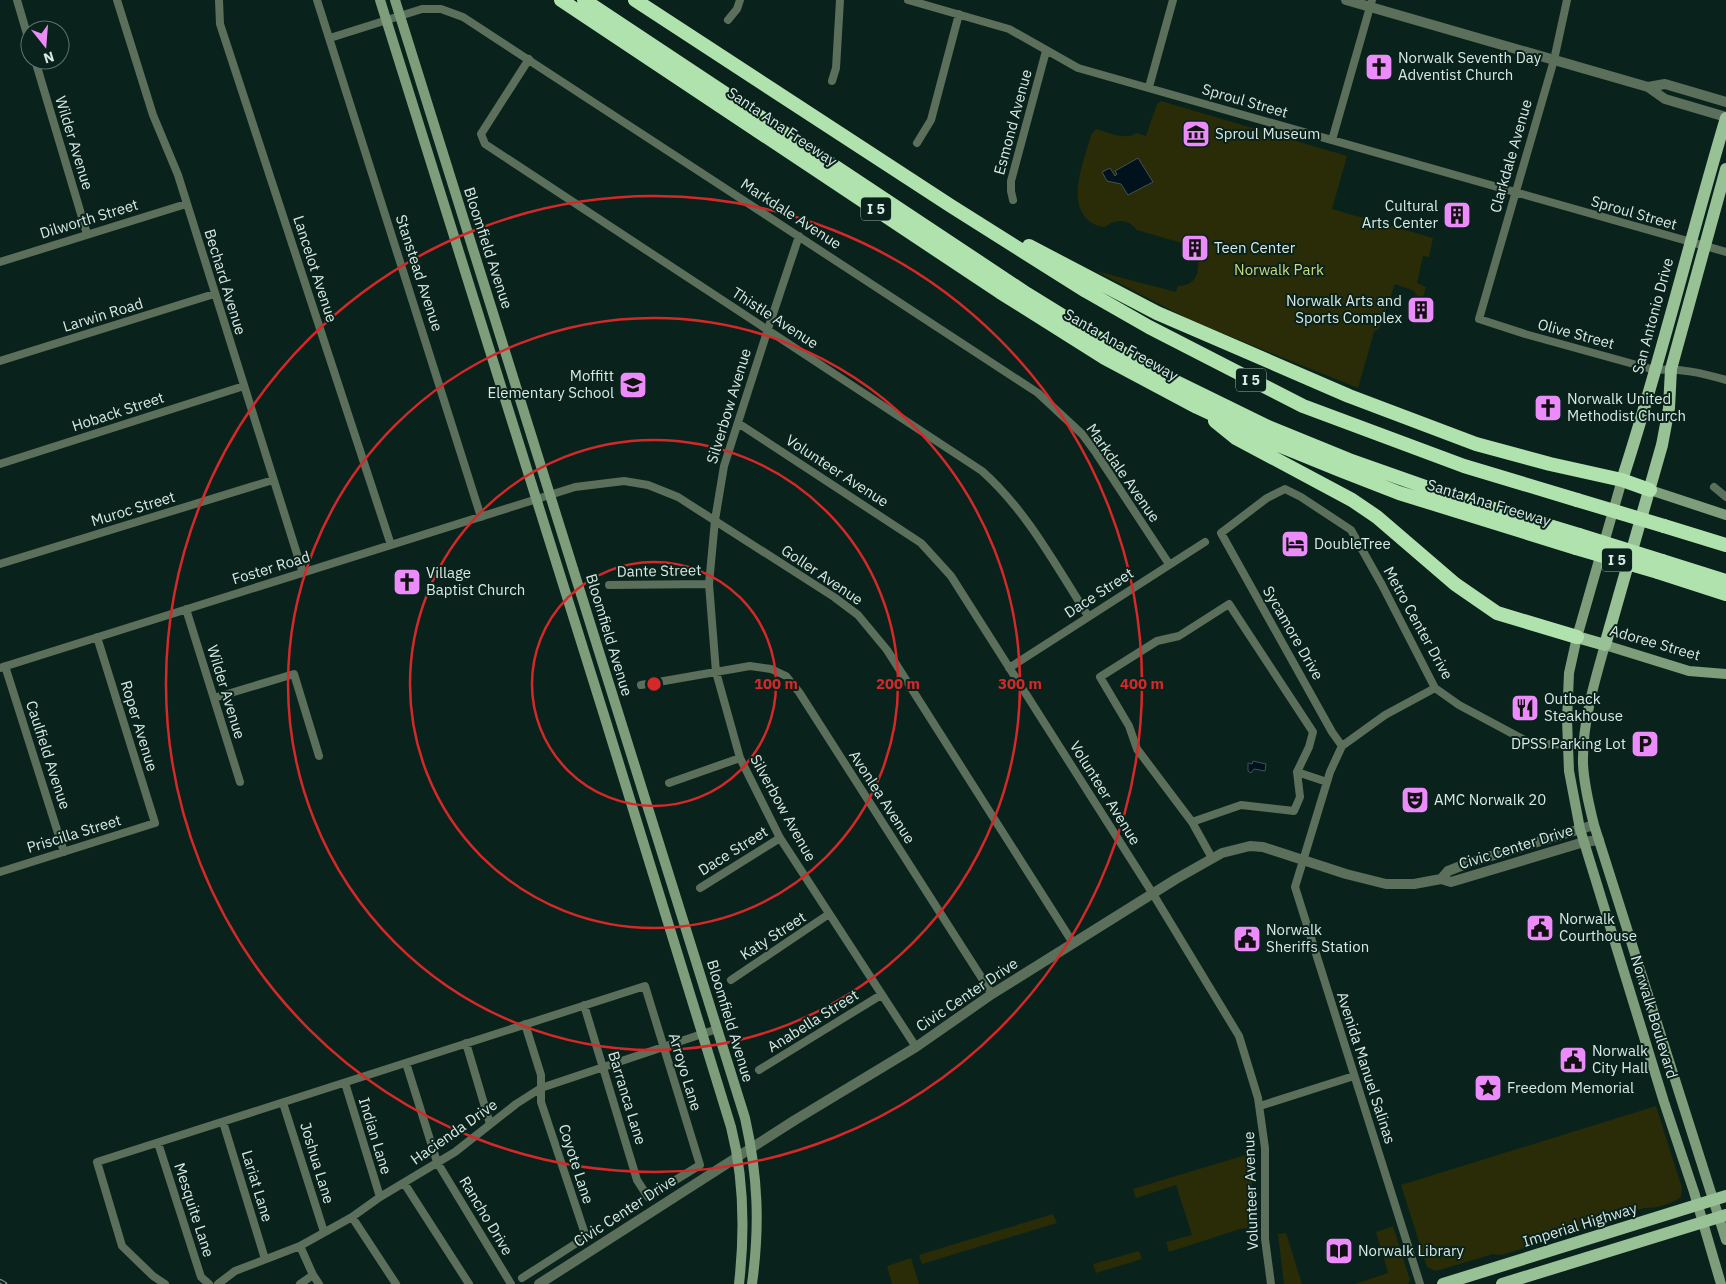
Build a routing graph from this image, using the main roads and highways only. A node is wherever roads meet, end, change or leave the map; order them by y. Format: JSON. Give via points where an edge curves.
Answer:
{"nodes":[{"id":1,"x":380,"y":0,"type":"edge"},
{"id":2,"x":395,"y":0,"type":"edge"},
{"id":3,"x":561,"y":0,"type":"edge"},
{"id":4,"x":584,"y":0,"type":"edge"},
{"id":5,"x":636,"y":0,"type":"edge"},
{"id":6,"x":1726,"y":118,"type":"edge"},
{"id":7,"x":1726,"y":169,"type":"edge"},
{"id":8,"x":951,"y":206,"type":"junction"},
{"id":9,"x":522,"y":406,"type":"junction"},
{"id":10,"x":1197,"y":407,"type":"junction"},
{"id":11,"x":509,"y":410,"type":"junction"},
{"id":12,"x":1622,"y":480,"type":"junction"},
{"id":13,"x":1650,"y":490,"type":"junction"},
{"id":14,"x":1726,"y":515,"type":"edge"},
{"id":15,"x":1577,"y":542,"type":"junction"},
{"id":16,"x":1726,"y":545,"type":"edge"},
{"id":17,"x":1660,"y":566,"type":"junction"},
{"id":18,"x":1726,"y":580,"type":"edge"},
{"id":19,"x":578,"y":586,"type":"junction"},
{"id":20,"x":565,"y":590,"type":"junction"},
{"id":21,"x":1726,"y":594,"type":"edge"},
{"id":22,"x":1577,"y":637,"type":"junction"},
{"id":23,"x":1605,"y":645,"type":"junction"},
{"id":24,"x":1726,"y":674,"type":"edge"},
{"id":25,"x":610,"y":691,"type":"junction"},
{"id":26,"x":598,"y":695,"type":"junction"},
{"id":27,"x":696,"y":960,"type":"junction"},
{"id":28,"x":680,"y":964,"type":"junction"},
{"id":29,"x":1726,"y":1196,"type":"edge"},
{"id":30,"x":1713,"y":1200,"type":"junction"},
{"id":31,"x":1698,"y":1205,"type":"junction"},
{"id":32,"x":1722,"y":1216,"type":"edge"},
{"id":33,"x":1703,"y":1222,"type":"junction"},
{"id":34,"x":1726,"y":1240,"type":"edge"},
{"id":35,"x":739,"y":1284,"type":"edge"},
{"id":36,"x":752,"y":1284,"type":"edge"},
{"id":37,"x":1443,"y":1284,"type":"edge"},
{"id":38,"x":1502,"y":1284,"type":"edge"},
{"id":39,"x":1721,"y":1284,"type":"edge"}],
"edges":[{"from":1,"to":11,"type":"main road","name":"Bloomfield Avenue"},
{"from":2,"to":9,"type":"main road","name":"Bloomfield Avenue"},
{"from":3,"to":10,"type":"highway","name":"Santa Ana Freeway","number":"I 5","via":[[1000,292],[1105,358]]},
{"from":4,"to":15,"type":"highway","via":[[1027,294],[1134,360],[1268,426],[1349,460]]},
{"from":5,"to":8,"type":"highway","name":"Santa Ana Freeway","number":"I 5"},
{"from":6,"to":12,"type":"main road","name":"San Antonio Drive"},
{"from":7,"to":13,"type":"main road","name":"San Antonio Drive","via":[[1671,368],[1670,408]]},
{"from":8,"to":12,"type":"highway","via":[[1157,313],[1314,382],[1476,444]]},
{"from":8,"to":16,"type":"highway","name":"Santa Ana Freeway","number":"I 5","bridge":true,"via":[[1149,327],[1303,406],[1464,466]]},
{"from":9,"to":11,"type":"main road"},
{"from":9,"to":19,"type":"main road","name":"Bloomfield Avenue"},
{"from":10,"to":15,"type":"highway","name":"Santa Ana Freeway","number":"I 5","via":[[1276,444],[1400,493]]},
{"from":10,"to":22,"type":"highway","via":[[1236,438],[1352,500],[1377,517],[1456,584],[1497,613]]},
{"from":11,"to":20,"type":"main road","name":"Bloomfield Avenue"},
{"from":12,"to":13,"type":"highway"},
{"from":12,"to":22,"type":"main road","name":"San Antonio Drive"},
{"from":13,"to":14,"type":"main road"},
{"from":13,"to":23,"type":"main road","name":"San Antonio Drive"},
{"from":15,"to":17,"type":"highway","name":"Santa Ana Freeway","number":"I 5","bridge":true},
{"from":17,"to":18,"type":"highway"},
{"from":17,"to":21,"type":"highway","name":"Santa Ana Freeway","number":"I 5"},
{"from":19,"to":20,"type":"main road"},
{"from":19,"to":25,"type":"main road","name":"Bloomfield Avenue"},
{"from":20,"to":26,"type":"main road","name":"Bloomfield Avenue"},
{"from":22,"to":23,"type":"main road","name":"Adoree Street"},
{"from":22,"to":31,"type":"main road","name":"Norwalk Boulevard","via":[[1569,672],[1567,745],[1572,795]]},
{"from":23,"to":24,"type":"main road","name":"Adoree Street","via":[[1689,671]]},
{"from":23,"to":30,"type":"main road","name":"Norwalk Boulevard","via":[[1591,698],[1584,744],[1585,786],[1594,825]]},
{"from":25,"to":26,"type":"main road"},
{"from":25,"to":27,"type":"main road","name":"Bloomfield Avenue"},
{"from":26,"to":28,"type":"main road","name":"Bloomfield Avenue"},
{"from":27,"to":28,"type":"main road"},
{"from":27,"to":36,"type":"main road","name":"Bloomfield Avenue","via":[[751,1147],[758,1218]]},
{"from":28,"to":35,"type":"main road","name":"Bloomfield Avenue","via":[[738,1156],[743,1225]]},
{"from":29,"to":30,"type":"main road","name":"Imperial Highway"},
{"from":30,"to":31,"type":"main road","name":"Imperial Highway"},
{"from":30,"to":32,"type":"main road","name":"Norwalk Boulevard"},
{"from":31,"to":33,"type":"main road","name":"Norwalk Boulevard"},
{"from":31,"to":37,"type":"main road","name":"Imperial Highway"},
{"from":32,"to":33,"type":"main road"},
{"from":32,"to":34,"type":"main road","name":"Norwalk Boulevard"},
{"from":33,"to":38,"type":"main road"},
{"from":33,"to":39,"type":"main road","name":"Norwalk Boulevard"}]}
